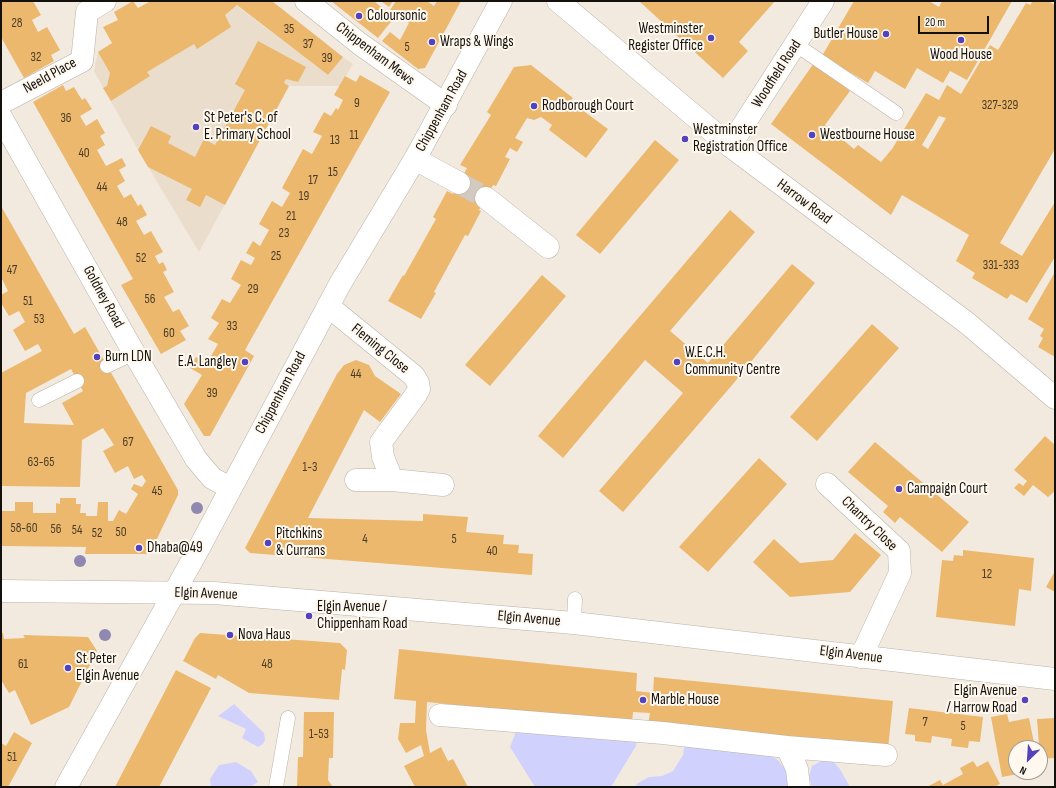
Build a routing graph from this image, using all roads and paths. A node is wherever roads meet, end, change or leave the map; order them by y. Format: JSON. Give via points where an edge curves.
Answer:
{"nodes":[{"id":1,"x":105,"y":1,"type":"edge"},
{"id":2,"x":306,"y":1,"type":"edge"},
{"id":3,"x":501,"y":1,"type":"edge"},
{"id":4,"x":558,"y":1,"type":"edge"},
{"id":5,"x":823,"y":1,"type":"edge"},
{"id":6,"x":795,"y":44,"type":"junction"},
{"id":7,"x":1,"y":103,"type":"edge"},
{"id":8,"x":446,"y":105,"type":"junction"},
{"id":9,"x":896,"y":113,"type":"dead end"},
{"id":10,"x":1,"y":116,"type":"edge"},
{"id":11,"x":730,"y":146,"type":"junction"},
{"id":12,"x":415,"y":159,"type":"junction"},
{"id":13,"x":459,"y":183,"type":"tunnel mouth"},
{"id":14,"x":486,"y":198,"type":"tunnel mouth"},
{"id":15,"x":548,"y":247,"type":"dead end"},
{"id":16,"x":328,"y":306,"type":"junction"},
{"id":17,"x":134,"y":353,"type":"junction"},
{"id":18,"x":107,"y":366,"type":"dead end"},
{"id":19,"x":78,"y":381,"type":"dead end"},
{"id":20,"x":1055,"y":398,"type":"edge"},
{"id":21,"x":39,"y":400,"type":"dead end"},
{"id":22,"x":356,"y":480,"type":"dead end"},
{"id":23,"x":392,"y":480,"type":"junction"},
{"id":24,"x":827,"y":484,"type":"dead end"},
{"id":25,"x":444,"y":485,"type":"dead end"},
{"id":26,"x":230,"y":488,"type":"junction"},
{"id":27,"x":1,"y":592,"type":"edge"},
{"id":28,"x":174,"y":593,"type":"junction"},
{"id":29,"x":576,"y":599,"type":"dead end"},
{"id":30,"x":574,"y":623,"type":"junction"},
{"id":31,"x":861,"y":657,"type":"junction"},
{"id":32,"x":1055,"y":679,"type":"edge"},
{"id":33,"x":440,"y":715,"type":"dead end"},
{"id":34,"x":288,"y":718,"type":"dead end"},
{"id":35,"x":787,"y":747,"type":"junction"},
{"id":36,"x":886,"y":755,"type":"dead end"},
{"id":37,"x":66,"y":787,"type":"edge"},
{"id":38,"x":276,"y":787,"type":"edge"},
{"id":39,"x":799,"y":787,"type":"edge"}],
"edges":[{"from":1,"to":7,"type":"street","name":"Neeld Place","via":[[87,12],[82,61]]},
{"from":2,"to":8,"type":"street","name":"Chippenham Mews","via":[[360,44]]},
{"from":3,"to":8,"type":"street","name":"Chippenham Road"},
{"from":4,"to":11,"type":"street","name":"Harrow Road"},
{"from":5,"to":6,"type":"street","name":"Woodfield Road"},
{"from":6,"to":9,"type":"lane"},
{"from":6,"to":11,"type":"street","name":"Woodfield Road"},
{"from":8,"to":12,"type":"street","name":"Chippenham Road"},
{"from":10,"to":17,"type":"street","name":"Goldney Road"},
{"from":11,"to":20,"type":"street","name":"Harrow Road","via":[[967,324]]},
{"from":12,"to":13,"type":"street"},
{"from":12,"to":16,"type":"street","name":"Chippenham Road"},
{"from":14,"to":15,"type":"street"},
{"from":16,"to":23,"type":"street","name":"Fleming Close","via":[[414,376],[418,383],[415,396],[380,445]]},
{"from":16,"to":26,"type":"street","name":"Chippenham Road"},
{"from":17,"to":18,"type":"lane"},
{"from":17,"to":26,"type":"street","name":"Goldney Road","via":[[196,459],[212,478]]},
{"from":19,"to":21,"type":"lane"},
{"from":22,"to":23,"type":"street"},
{"from":23,"to":25,"type":"street"},
{"from":24,"to":31,"type":"street","name":"Chantry Close","via":[[899,551],[900,573]]},
{"from":26,"to":28,"type":"street","name":"Chippenham Road"},
{"from":27,"to":28,"type":"street","name":"Elgin Avenue"},
{"from":28,"to":30,"type":"street","name":"Elgin Avenue","via":[[214,593]]},
{"from":28,"to":37,"type":"street","name":"Chippenham Road"},
{"from":29,"to":30,"type":"lane"},
{"from":30,"to":31,"type":"street","name":"Elgin Avenue"},
{"from":31,"to":32,"type":"street","name":"Elgin Avenue"},
{"from":33,"to":35,"type":"street","via":[[663,733]]},
{"from":34,"to":38,"type":"lane"},
{"from":35,"to":36,"type":"street"},
{"from":35,"to":39,"type":"street","via":[[797,770]]}]}
